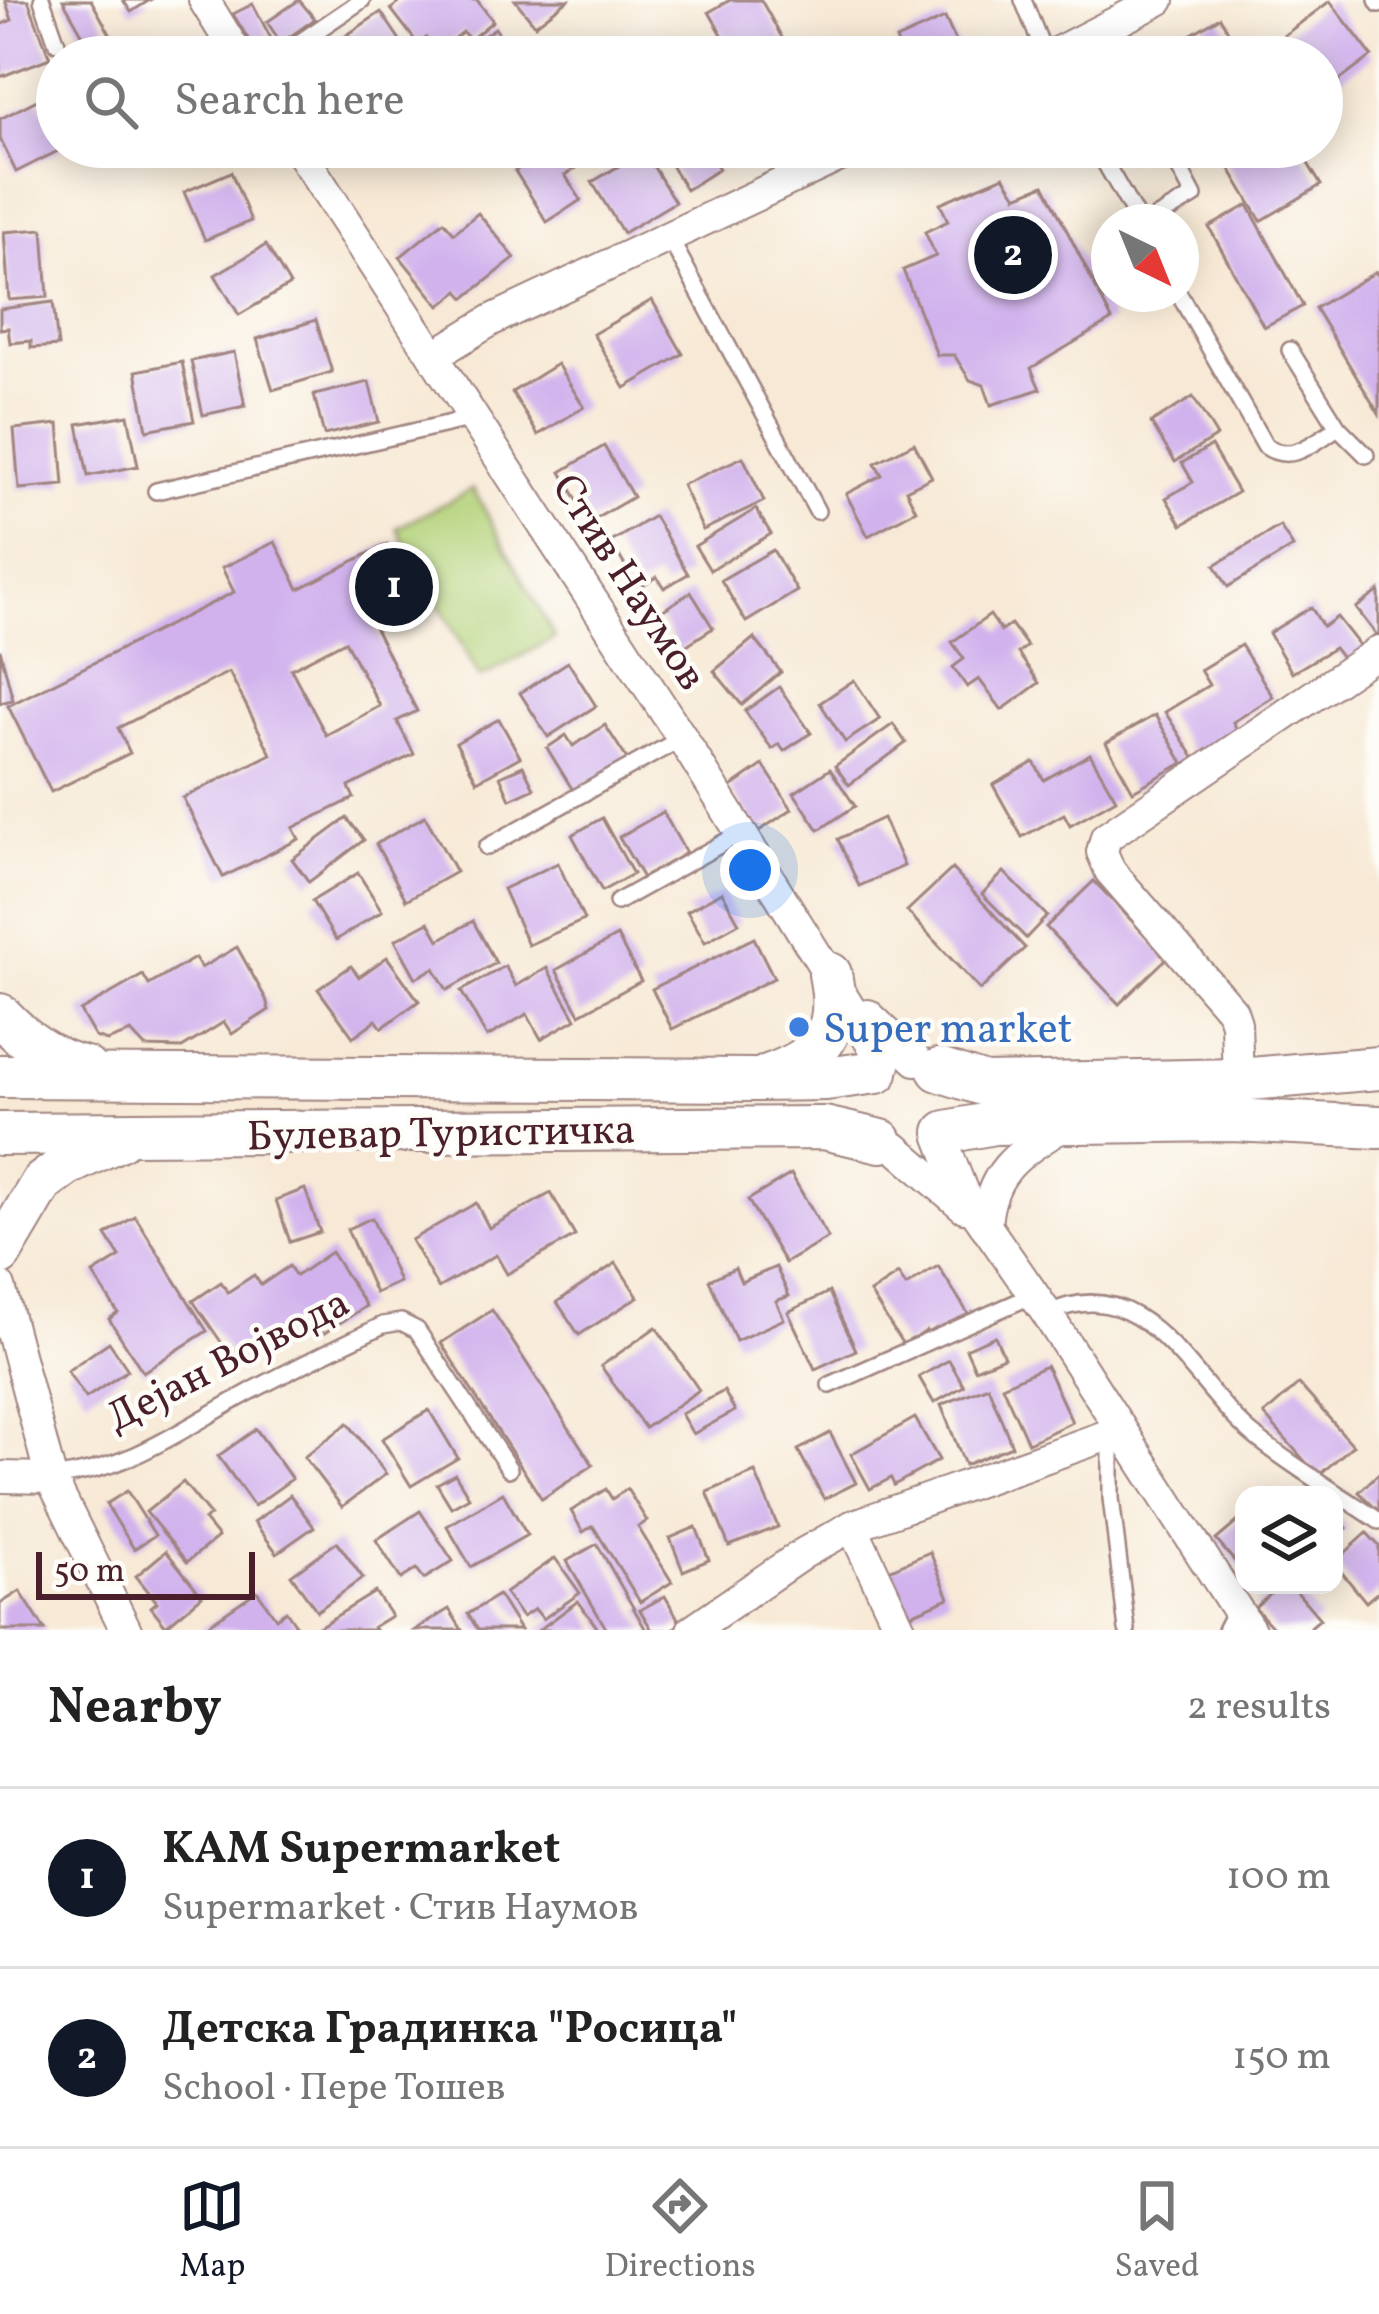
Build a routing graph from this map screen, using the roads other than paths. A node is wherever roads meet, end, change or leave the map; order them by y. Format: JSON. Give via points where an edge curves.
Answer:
{"nodes":[{"id":1,"x":42,"y":0,"type":"edge"},
{"id":2,"x":203,"y":0,"type":"edge"},
{"id":3,"x":362,"y":0,"type":"edge"},
{"id":4,"x":1023,"y":0,"type":"edge"},
{"id":5,"x":1159,"y":0,"type":"edge"},
{"id":6,"x":55,"y":36,"type":"edge"},
{"id":7,"x":225,"y":36,"type":"edge"},
{"id":8,"x":309,"y":36,"type":"edge"},
{"id":9,"x":1038,"y":36,"type":"edge"},
{"id":10,"x":1088,"y":36,"type":"edge"},
{"id":11,"x":311,"y":168,"type":"edge"},
{"id":12,"x":815,"y":168,"type":"edge"},
{"id":13,"x":1108,"y":168,"type":"edge"},
{"id":14,"x":1179,"y":168,"type":"edge"},
{"id":15,"x":1129,"y":204,"type":"edge"},
{"id":16,"x":1180,"y":204,"type":"edge"},
{"id":17,"x":669,"y":237,"type":"junction"},
{"id":18,"x":1189,"y":312,"type":"edge"},
{"id":19,"x":1290,"y":350,"type":"dead end"},
{"id":20,"x":435,"y":355,"type":"junction"},
{"id":21,"x":476,"y":417,"type":"junction"},
{"id":22,"x":1338,"y":427,"type":"junction"},
{"id":23,"x":1366,"y":455,"type":"dead end"},
{"id":24,"x":156,"y":491,"type":"dead end"},
{"id":25,"x":817,"y":511,"type":"dead end"},
{"id":26,"x":1379,"y":651,"type":"edge"},
{"id":27,"x":682,"y":738,"type":"junction"},
{"id":28,"x":741,"y":833,"type":"junction"},
{"id":29,"x":487,"y":848,"type":"dead end"},
{"id":30,"x":617,"y":902,"type":"dead end"},
{"id":31,"x":830,"y":974,"type":"junction"},
{"id":32,"x":0,"y":1015,"type":"edge"},
{"id":33,"x":904,"y":1067,"type":"junction"},
{"id":34,"x":1379,"y":1068,"type":"edge"},
{"id":35,"x":0,"y":1076,"type":"edge"},
{"id":36,"x":128,"y":1078,"type":"junction"},
{"id":37,"x":757,"y":1080,"type":"junction"},
{"id":38,"x":1238,"y":1080,"type":"junction"},
{"id":39,"x":1067,"y":1123,"type":"junction"},
{"id":40,"x":1379,"y":1127,"type":"edge"},
{"id":41,"x":0,"y":1134,"type":"edge"},
{"id":42,"x":129,"y":1134,"type":"junction"},
{"id":43,"x":944,"y":1135,"type":"junction"},
{"id":44,"x":889,"y":1145,"type":"junction"},
{"id":45,"x":986,"y":1227,"type":"junction"},
{"id":46,"x":0,"y":1254,"type":"edge"},
{"id":47,"x":0,"y":1287,"type":"edge"},
{"id":48,"x":1040,"y":1304,"type":"junction"},
{"id":49,"x":830,"y":1385,"type":"dead end"},
{"id":50,"x":1115,"y":1430,"type":"junction"},
{"id":51,"x":509,"y":1469,"type":"dead end"},
{"id":52,"x":0,"y":1477,"type":"edge"},
{"id":53,"x":51,"y":1478,"type":"junction"},
{"id":54,"x":1379,"y":1521,"type":"edge"},
{"id":55,"x":852,"y":1526,"type":"junction"},
{"id":56,"x":1237,"y":1623,"type":"edge"},
{"id":57,"x":709,"y":1625,"type":"edge"},
{"id":58,"x":126,"y":1630,"type":"edge"},
{"id":59,"x":901,"y":1630,"type":"edge"},
{"id":60,"x":1127,"y":1630,"type":"edge"}],
"edges":[{"from":1,"to":6,"type":"lane"},
{"from":2,"to":7,"type":"street"},
{"from":3,"to":8,"type":"lane"},
{"from":4,"to":9,"type":"lane"},
{"from":5,"to":10,"type":"street"},
{"from":11,"to":20,"type":"street","name":"Стив Наумов"},
{"from":12,"to":17,"type":"street"},
{"from":13,"to":15,"type":"lane"},
{"from":14,"to":16,"type":"lane","via":[[1194,196]]},
{"from":17,"to":20,"type":"street"},
{"from":17,"to":25,"type":"lane"},
{"from":18,"to":22,"type":"lane","via":[[1265,446],[1293,454]]},
{"from":19,"to":22,"type":"lane"},
{"from":20,"to":21,"type":"street","name":"Стив Наумов"},
{"from":21,"to":24,"type":"lane"},
{"from":21,"to":27,"type":"street","name":"Стив Наумов"},
{"from":22,"to":23,"type":"lane"},
{"from":26,"to":38,"type":"street","via":[[1106,837],[1110,871],[1232,1011]]},
{"from":27,"to":28,"type":"street","name":"Стив Наумов"},
{"from":27,"to":29,"type":"lane"},
{"from":28,"to":30,"type":"lane"},
{"from":28,"to":31,"type":"street","name":"Стив Наумов"},
{"from":31,"to":33,"type":"street","name":"Стив Наумов"},
{"from":31,"to":37,"type":"main road","via":[[836,999],[826,1039],[808,1058]]},
{"from":32,"to":36,"type":"main road","via":[[64,1063]]},
{"from":33,"to":37,"type":"main road","name":"Булевар Туристичка"},
{"from":33,"to":38,"type":"main road","name":"Булевар Туристичка","via":[[985,1085]]},
{"from":33,"to":43,"type":"main road","via":[[954,1100]]},
{"from":33,"to":44,"type":"main road","via":[[865,1083],[869,1127]]},
{"from":34,"to":38,"type":"main road","name":"Булевар Туристичка"},
{"from":35,"to":36,"type":"main road","name":"Булевар Туристичка"},
{"from":36,"to":37,"type":"main road","name":"Булевар Туристичка"},
{"from":39,"to":40,"type":"main road"},
{"from":39,"to":43,"type":"main road","via":[[994,1123]]},
{"from":39,"to":45,"type":"street","via":[[1009,1164],[993,1186]]},
{"from":41,"to":42,"type":"main road","name":"Булевар Туристичка"},
{"from":42,"to":44,"type":"main road","name":"Булевар Туристичка","via":[[824,1128]]},
{"from":42,"to":46,"type":"main road","via":[[42,1183]]},
{"from":43,"to":44,"type":"main road","via":[[914,1150]]},
{"from":43,"to":45,"type":"street","via":[[963,1193]]},
{"from":44,"to":45,"type":"street"},
{"from":45,"to":48,"type":"street"},
{"from":47,"to":53,"type":"street"},
{"from":48,"to":49,"type":"lane"},
{"from":48,"to":50,"type":"street"},
{"from":48,"to":54,"type":"lane","via":[[1111,1304],[1136,1317],[1253,1436]]},
{"from":50,"to":55,"type":"street"},
{"from":50,"to":56,"type":"street"},
{"from":50,"to":60,"type":"lane","via":[[1111,1498]]},
{"from":51,"to":53,"type":"lane","name":"Дејан Војвода","via":[[417,1330],[401,1322],[245,1394],[160,1446],[92,1473]]},
{"from":52,"to":53,"type":"street","name":"Дејан Војвода"},
{"from":53,"to":58,"type":"street"},
{"from":55,"to":57,"type":"street"},
{"from":55,"to":59,"type":"street"}]}
